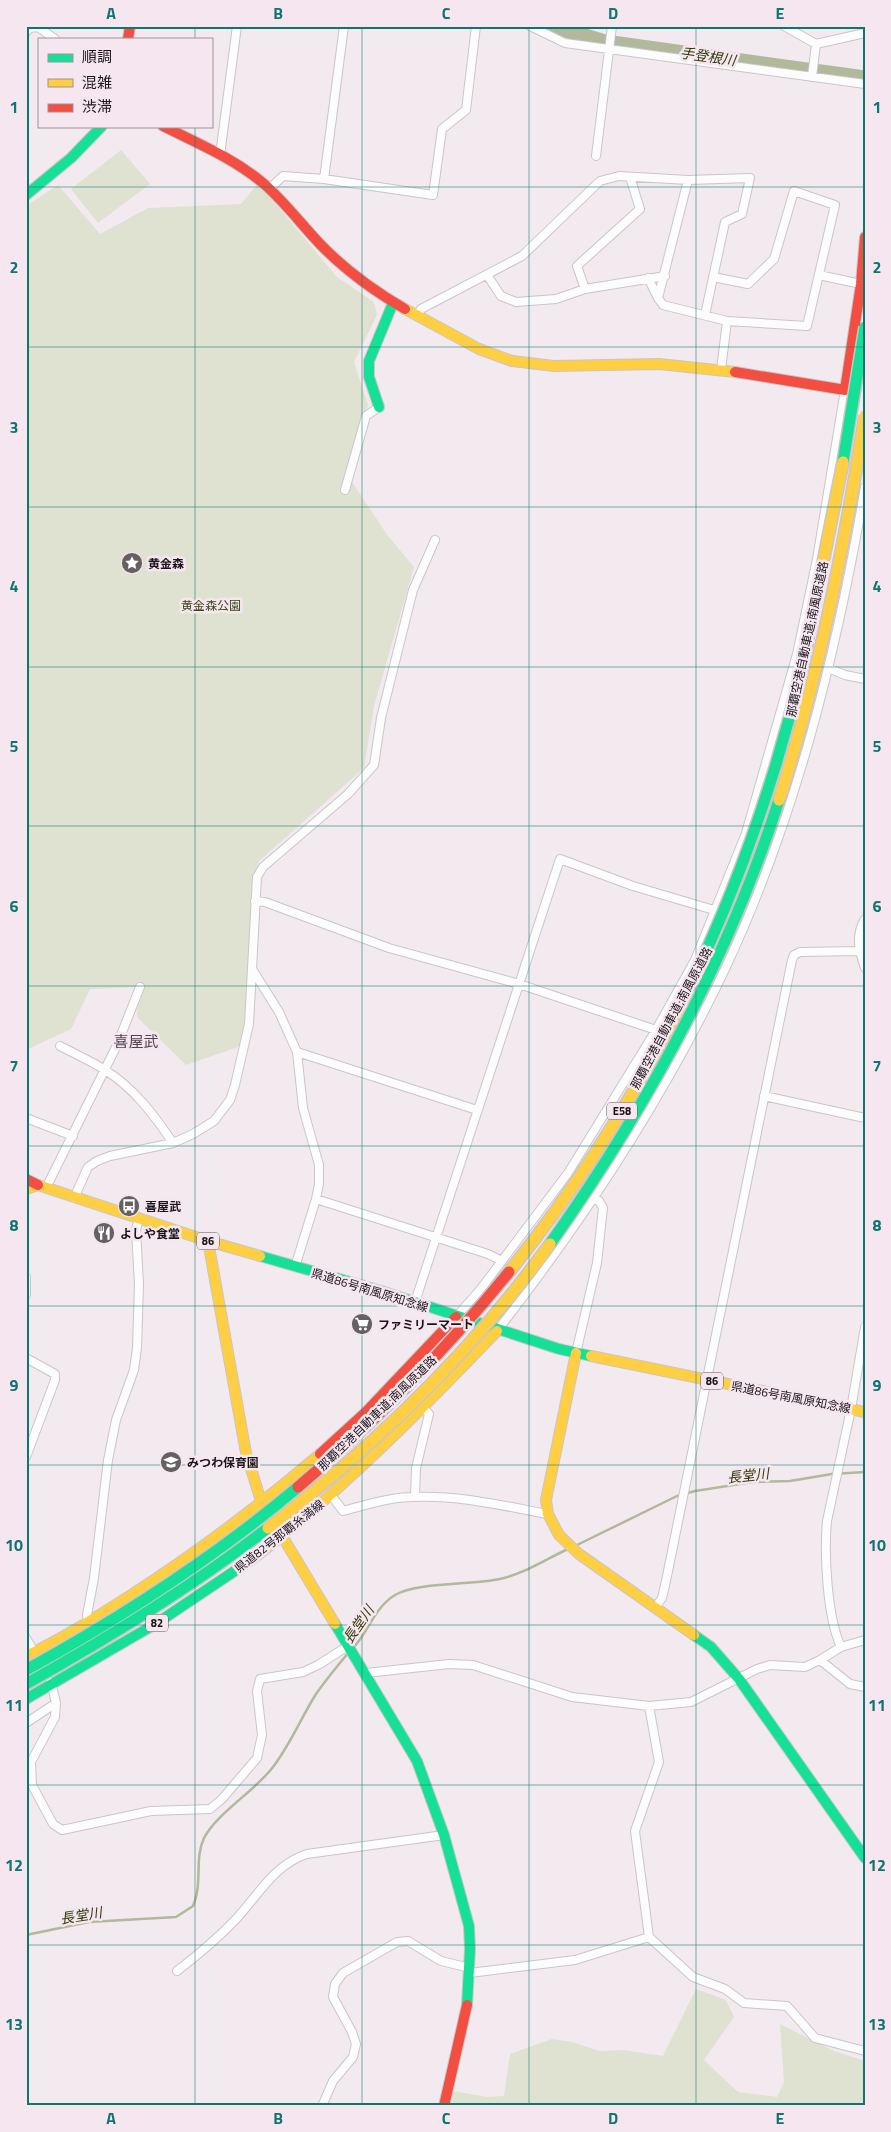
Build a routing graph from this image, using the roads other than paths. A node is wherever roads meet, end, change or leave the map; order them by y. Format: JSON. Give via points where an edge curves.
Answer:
{"nodes":[{"id":1,"x":237,"y":26,"type":"edge"},
{"id":2,"x":344,"y":26,"type":"edge"},
{"id":3,"x":476,"y":26,"type":"edge"},
{"id":4,"x":530,"y":26,"type":"edge"},
{"id":5,"x":612,"y":26,"type":"edge"},
{"id":6,"x":784,"y":26,"type":"edge"},
{"id":7,"x":26,"y":32,"type":"edge"},
{"id":8,"x":865,"y":33,"type":"edge"},
{"id":9,"x":54,"y":38,"type":"edge"},
{"id":10,"x":816,"y":44,"type":"junction"},
{"id":11,"x":609,"y":48,"type":"junction"},
{"id":12,"x":812,"y":78,"type":"junction"},
{"id":13,"x":865,"y":84,"type":"edge"},
{"id":14,"x":100,"y":128,"type":"edge"},
{"id":15,"x":166,"y":128,"type":"edge"},
{"id":16,"x":220,"y":155,"type":"junction"},
{"id":17,"x":596,"y":156,"type":"dead end"},
{"id":18,"x":630,"y":177,"type":"junction"},
{"id":19,"x":324,"y":179,"type":"junction"},
{"id":20,"x":688,"y":180,"type":"junction"},
{"id":21,"x":270,"y":188,"type":"junction"},
{"id":22,"x":26,"y":195,"type":"edge"},
{"id":23,"x":865,"y":238,"type":"edge"},
{"id":24,"x":487,"y":275,"type":"junction"},
{"id":25,"x":819,"y":275,"type":"junction"},
{"id":26,"x":665,"y":276,"type":"junction"},
{"id":27,"x":648,"y":278,"type":"junction"},
{"id":28,"x":713,"y":278,"type":"junction"},
{"id":29,"x":861,"y":284,"type":"junction"},
{"id":30,"x":585,"y":289,"type":"junction"},
{"id":31,"x":658,"y":298,"type":"junction"},
{"id":32,"x":393,"y":302,"type":"junction"},
{"id":33,"x":705,"y":315,"type":"junction"},
{"id":34,"x":417,"y":316,"type":"junction"},
{"id":35,"x":727,"y":320,"type":"junction"},
{"id":36,"x":865,"y":327,"type":"edge"},
{"id":37,"x":721,"y":370,"type":"junction"},
{"id":38,"x":844,"y":390,"type":"junction"},
{"id":39,"x":379,"y":407,"type":"joint"},
{"id":40,"x":865,"y":416,"type":"edge"},
{"id":41,"x":865,"y":487,"type":"edge"},
{"id":42,"x":344,"y":490,"type":"dead end"},
{"id":43,"x":435,"y":540,"type":"dead end"},
{"id":44,"x":828,"y":668,"type":"junction"},
{"id":45,"x":865,"y":679,"type":"edge"},
{"id":46,"x":255,"y":901,"type":"junction"},
{"id":47,"x":714,"y":910,"type":"junction"},
{"id":48,"x":865,"y":919,"type":"edge"},
{"id":49,"x":859,"y":951,"type":"junction"},
{"id":50,"x":865,"y":968,"type":"edge"},
{"id":51,"x":252,"y":969,"type":"junction"},
{"id":52,"x":518,"y":984,"type":"junction"},
{"id":53,"x":140,"y":987,"type":"dead end"},
{"id":54,"x":656,"y":1030,"type":"junction"},
{"id":55,"x":60,"y":1046,"type":"dead end"},
{"id":56,"x":297,"y":1052,"type":"junction"},
{"id":57,"x":105,"y":1070,"type":"junction"},
{"id":58,"x":764,"y":1096,"type":"junction"},
{"id":59,"x":477,"y":1110,"type":"junction"},
{"id":60,"x":26,"y":1118,"type":"edge"},
{"id":61,"x":865,"y":1118,"type":"edge"},
{"id":62,"x":73,"y":1136,"type":"junction"},
{"id":63,"x":173,"y":1142,"type":"junction"},
{"id":64,"x":26,"y":1179,"type":"edge"},
{"id":65,"x":42,"y":1186,"type":"junction"},
{"id":66,"x":26,"y":1189,"type":"edge"},
{"id":67,"x":74,"y":1198,"type":"junction"},
{"id":68,"x":316,"y":1199,"type":"junction"},
{"id":69,"x":594,"y":1199,"type":"junction"},
{"id":70,"x":138,"y":1218,"type":"junction"},
{"id":71,"x":436,"y":1237,"type":"junction"},
{"id":72,"x":208,"y":1241,"type":"junction"},
{"id":73,"x":502,"y":1261,"type":"junction"},
{"id":74,"x":295,"y":1267,"type":"junction"},
{"id":75,"x":26,"y":1276,"type":"edge"},
{"id":76,"x":26,"y":1295,"type":"edge"},
{"id":77,"x":415,"y":1302,"type":"junction"},
{"id":78,"x":456,"y":1317,"type":"junction"},
{"id":79,"x":865,"y":1327,"type":"edge"},
{"id":80,"x":497,"y":1331,"type":"junction"},
{"id":81,"x":576,"y":1353,"type":"junction"},
{"id":82,"x":26,"y":1358,"type":"edge"},
{"id":83,"x":707,"y":1380,"type":"junction"},
{"id":84,"x":423,"y":1407,"type":"junction"},
{"id":85,"x":851,"y":1409,"type":"junction"},
{"id":86,"x":865,"y":1412,"type":"edge"},
{"id":87,"x":26,"y":1457,"type":"edge"},
{"id":88,"x":331,"y":1496,"type":"junction"},
{"id":89,"x":414,"y":1497,"type":"junction"},
{"id":90,"x":262,"y":1501,"type":"junction"},
{"id":91,"x":548,"y":1514,"type":"junction"},
{"id":92,"x":282,"y":1536,"type":"junction"},
{"id":93,"x":655,"y":1608,"type":"junction"},
{"id":94,"x":88,"y":1623,"type":"junction"},
{"id":95,"x":26,"y":1638,"type":"edge"},
{"id":96,"x":865,"y":1640,"type":"edge"},
{"id":97,"x":348,"y":1646,"type":"junction"},
{"id":98,"x":841,"y":1647,"type":"junction"},
{"id":99,"x":31,"y":1654,"type":"edge"},
{"id":100,"x":820,"y":1660,"type":"junction"},
{"id":101,"x":26,"y":1670,"type":"edge"},
{"id":102,"x":366,"y":1673,"type":"junction"},
{"id":103,"x":739,"y":1680,"type":"junction"},
{"id":104,"x":26,"y":1684,"type":"edge"},
{"id":105,"x":52,"y":1685,"type":"junction"},
{"id":106,"x":865,"y":1687,"type":"edge"},
{"id":107,"x":26,"y":1699,"type":"edge"},
{"id":108,"x":56,"y":1703,"type":"junction"},
{"id":109,"x":649,"y":1706,"type":"junction"},
{"id":110,"x":26,"y":1723,"type":"edge"},
{"id":111,"x":444,"y":1835,"type":"junction"},
{"id":112,"x":865,"y":1858,"type":"edge"},
{"id":113,"x":649,"y":1937,"type":"junction"},
{"id":114,"x":177,"y":1971,"type":"dead end"},
{"id":115,"x":470,"y":1971,"type":"junction"},
{"id":116,"x":865,"y":2051,"type":"edge"},
{"id":117,"x":322,"y":2106,"type":"edge"},
{"id":118,"x":444,"y":2106,"type":"edge"}],
"edges":[{"from":1,"to":16,"type":"street"},
{"from":2,"to":19,"type":"street"},
{"from":3,"to":19,"type":"street","via":[[466,110],[442,129],[433,195]]},
{"from":4,"to":11,"type":"street","via":[[565,43]]},
{"from":5,"to":11,"type":"street"},
{"from":6,"to":10,"type":"street"},
{"from":7,"to":9,"type":"street","via":[[38,27]]},
{"from":8,"to":10,"type":"street"},
{"from":10,"to":12,"type":"street"},
{"from":11,"to":12,"type":"street"},
{"from":11,"to":17,"type":"street"},
{"from":12,"to":13,"type":"street"},
{"from":14,"to":22,"type":"main road"},
{"from":15,"to":16,"type":"main road"},
{"from":16,"to":21,"type":"main road"},
{"from":18,"to":20,"type":"street"},
{"from":18,"to":24,"type":"street","via":[[600,181],[522,256]]},
{"from":18,"to":30,"type":"street","via":[[640,209],[577,266]]},
{"from":19,"to":21,"type":"street","via":[[283,176]]},
{"from":20,"to":26,"type":"street"},
{"from":20,"to":28,"type":"street","via":[[750,178],[742,214],[724,222]]},
{"from":21,"to":32,"type":"main road","via":[[342,265]]},
{"from":23,"to":29,"type":"main road"},
{"from":24,"to":30,"type":"street","via":[[501,296],[516,302],[556,300]]},
{"from":24,"to":34,"type":"street","via":[[420,309]]},
{"from":25,"to":28,"type":"street","via":[[835,205],[794,192],[774,258],[748,284]]},
{"from":25,"to":29,"type":"street"},
{"from":25,"to":35,"type":"street","via":[[807,326]]},
{"from":26,"to":27,"type":"street"},
{"from":26,"to":31,"type":"street"},
{"from":27,"to":30,"type":"street"},
{"from":27,"to":31,"type":"street"},
{"from":28,"to":33,"type":"street"},
{"from":29,"to":38,"type":"main road"},
{"from":31,"to":33,"type":"street","via":[[663,305]]},
{"from":32,"to":34,"type":"main road"},
{"from":32,"to":39,"type":"main road","via":[[369,361],[369,377]]},
{"from":33,"to":35,"type":"street"},
{"from":34,"to":37,"type":"main road","via":[[493,355],[526,364],[555,367],[657,364]]},
{"from":35,"to":37,"type":"street"},
{"from":36,"to":101,"type":"main road","name":"那覇空港自動車道;南風原道路","number":"E58","bridge":true,"via":[[804,661],[766,799],[710,944],[681,1004],[607,1136],[521,1257],[475,1314],[422,1373],[354,1439],[231,1540],[114,1619]]},
{"from":37,"to":38,"type":"main road"},
{"from":38,"to":47,"type":"street","via":[[817,558],[797,654],[746,833]]},
{"from":39,"to":42,"type":"street","via":[[366,416]]},
{"from":40,"to":104,"type":"main road","name":"那覇空港自動車道;南風原道路","number":"E58","bridge":true,"via":[[817,666],[778,803],[722,950],[659,1074],[608,1158],[533,1266],[434,1380],[362,1448],[301,1502],[176,1596]]},
{"from":41,"to":44,"type":"street"},
{"from":43,"to":46,"type":"street","via":[[413,590],[381,718],[374,765],[348,794],[263,867],[255,884]]},
{"from":44,"to":45,"type":"street","via":[[844,676]]},
{"from":44,"to":69,"type":"street","via":[[790,804],[727,966],[680,1057]]},
{"from":46,"to":51,"type":"street"},
{"from":46,"to":52,"type":"street","via":[[390,948]]},
{"from":47,"to":52,"type":"street","via":[[633,886],[560,859]]},
{"from":47,"to":54,"type":"street","via":[[695,960]]},
{"from":48,"to":49,"type":"street","via":[[858,936]]},
{"from":49,"to":50,"type":"street"},
{"from":49,"to":58,"type":"street","via":[[800,952],[794,955]]},
{"from":51,"to":56,"type":"street","via":[[279,1012]]},
{"from":51,"to":63,"type":"street","via":[[249,1024],[230,1100],[210,1124]]},
{"from":52,"to":54,"type":"street"},
{"from":52,"to":59,"type":"street"},
{"from":53,"to":57,"type":"street"},
{"from":54,"to":73,"type":"street","via":[[568,1173]]},
{"from":55,"to":57,"type":"street"},
{"from":56,"to":59,"type":"street"},
{"from":56,"to":68,"type":"street","via":[[302,1108],[319,1165]]},
{"from":57,"to":62,"type":"street"},
{"from":57,"to":63,"type":"street","via":[[133,1092]]},
{"from":58,"to":61,"type":"street"},
{"from":58,"to":83,"type":"street"},
{"from":59,"to":71,"type":"street"},
{"from":60,"to":62,"type":"street"},
{"from":62,"to":65,"type":"street"},
{"from":63,"to":67,"type":"street","via":[[97,1161],[88,1167]]},
{"from":64,"to":65,"type":"main road","name":"県道86号南風原知念線"},
{"from":65,"to":66,"type":"main road"},
{"from":65,"to":67,"type":"main road","name":"県道86号南風原知念線","number":"86"},
{"from":67,"to":70,"type":"main road","name":"県道86号南風原知念線","number":"86"},
{"from":68,"to":71,"type":"street"},
{"from":68,"to":74,"type":"street"},
{"from":69,"to":80,"type":"street"},
{"from":69,"to":81,"type":"street","via":[[603,1208],[597,1263]]},
{"from":70,"to":72,"type":"main road","name":"県道86号南風原知念線","number":"86"},
{"from":70,"to":94,"type":"street","via":[[139,1308],[134,1370],[116,1420],[108,1460]]},
{"from":71,"to":73,"type":"street"},
{"from":71,"to":77,"type":"street"},
{"from":72,"to":74,"type":"main road","name":"県道86号南風原知念線","number":"86"},
{"from":72,"to":90,"type":"main road","via":[[246,1453]]},
{"from":73,"to":78,"type":"street"},
{"from":74,"to":77,"type":"main road","name":"県道86号南風原知念線","number":"86"},
{"from":75,"to":76,"type":"street"},
{"from":77,"to":78,"type":"main road","name":"県道86号南風原知念線","number":"86"},
{"from":78,"to":80,"type":"main road","name":"県道86号南風原知念線","number":"86"},
{"from":78,"to":90,"type":"main road","via":[[367,1411]]},
{"from":79,"to":85,"type":"street"},
{"from":80,"to":81,"type":"main road","name":"県道86号南風原知念線","number":"86"},
{"from":80,"to":84,"type":"main road","name":"県道82号那覇糸満線","number":"82"},
{"from":81,"to":83,"type":"main road","name":"県道86号南風原知念線","number":"86"},
{"from":81,"to":91,"type":"main road","via":[[546,1500]]},
{"from":82,"to":87,"type":"street","via":[[55,1374]]},
{"from":83,"to":85,"type":"main road","name":"県道86号南風原知念線","number":"86"},
{"from":83,"to":93,"type":"street","via":[[666,1581],[662,1598]]},
{"from":84,"to":88,"type":"main road","name":"県道82号那覇糸満線","number":"82"},
{"from":84,"to":89,"type":"street","via":[[429,1414],[416,1468]]},
{"from":85,"to":86,"type":"main road","name":"県道86号南風原知念線","number":"86"},
{"from":85,"to":98,"type":"street","via":[[826,1538],[831,1609]]},
{"from":88,"to":89,"type":"street","via":[[343,1511],[377,1501]]},
{"from":88,"to":92,"type":"main road","name":"県道82号那覇糸満線","number":"82"},
{"from":89,"to":91,"type":"street","via":[[481,1501]]},
{"from":90,"to":92,"type":"main road"},
{"from":90,"to":94,"type":"main road","via":[[158,1578]]},
{"from":91,"to":93,"type":"main road","via":[[559,1535],[579,1554]]},
{"from":92,"to":97,"type":"main road"},
{"from":92,"to":105,"type":"main road","name":"県道82号那覇糸満線","number":"82","via":[[154,1625]]},
{"from":93,"to":103,"type":"main road","via":[[711,1646]]},
{"from":94,"to":99,"type":"main road"},
{"from":95,"to":99,"type":"street"},
{"from":96,"to":98,"type":"street"},
{"from":97,"to":102,"type":"main road"},
{"from":97,"to":108,"type":"street","via":[[303,1672],[260,1679],[257,1691],[262,1735],[257,1758],[222,1800],[210,1809],[151,1811],[62,1830],[53,1824],[32,1785],[31,1762],[55,1717]]},
{"from":98,"to":100,"type":"street"},
{"from":99,"to":105,"type":"street"},
{"from":100,"to":103,"type":"street","via":[[804,1667],[770,1665]]},
{"from":100,"to":106,"type":"street","via":[[850,1684]]},
{"from":102,"to":109,"type":"street","via":[[449,1664],[473,1665],[572,1698]]},
{"from":102,"to":111,"type":"main road","via":[[417,1761]]},
{"from":103,"to":109,"type":"street","via":[[691,1702]]},
{"from":103,"to":112,"type":"main road"},
{"from":105,"to":107,"type":"main road","name":"県道82号那覇糸満線","number":"82"},
{"from":105,"to":108,"type":"street"},
{"from":108,"to":110,"type":"street"},
{"from":109,"to":113,"type":"street","via":[[659,1762],[635,1831]]},
{"from":111,"to":114,"type":"street","via":[[294,1858],[282,1866],[237,1918]]},
{"from":111,"to":115,"type":"main road","via":[[469,1926]]},
{"from":113,"to":115,"type":"street","via":[[575,1960]]},
{"from":113,"to":116,"type":"street","via":[[693,1978],[725,1990],[744,2003],[787,2006],[815,2038]]},
{"from":115,"to":117,"type":"street","via":[[441,1961],[408,1942],[397,1942],[343,1974],[335,1984],[333,1998],[356,2044],[353,2057],[333,2081]]},
{"from":115,"to":118,"type":"main road","via":[[467,2007]]}]}
